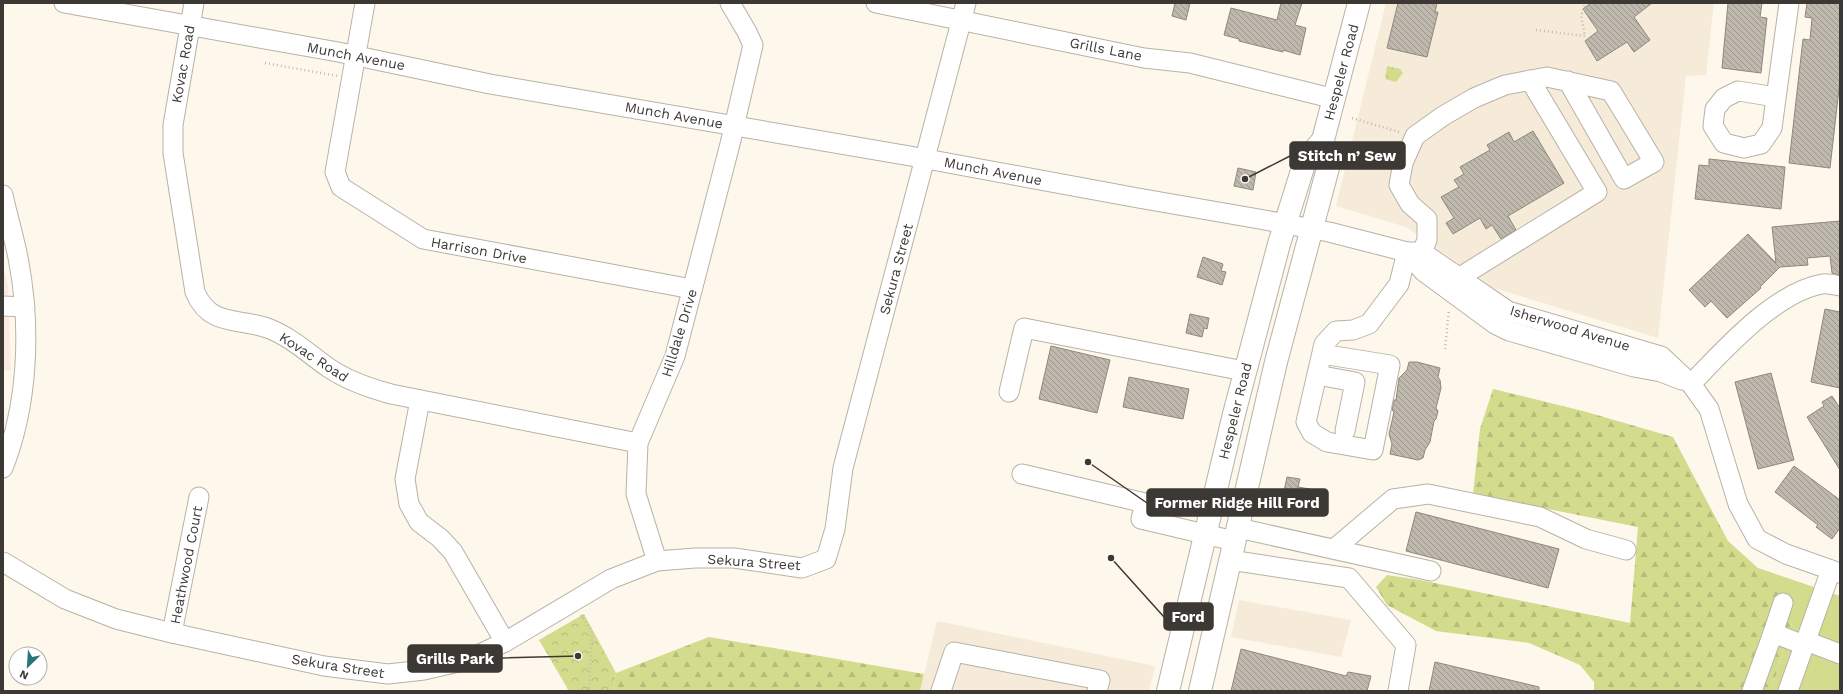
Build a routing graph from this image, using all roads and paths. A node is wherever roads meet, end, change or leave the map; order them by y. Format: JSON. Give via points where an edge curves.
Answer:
{"nodes":[{"id":1,"x":64,"y":3,"type":"edge"},
{"id":2,"x":194,"y":3,"type":"edge"},
{"id":3,"x":365,"y":3,"type":"edge"},
{"id":4,"x":730,"y":3,"type":"edge"},
{"id":5,"x":876,"y":3,"type":"edge"},
{"id":6,"x":1359,"y":3,"type":"edge"},
{"id":7,"x":1585,"y":3,"type":"edge"},
{"id":8,"x":1789,"y":3,"type":"edge"},
{"id":9,"x":964,"y":11,"type":"edge"},
{"id":10,"x":190,"y":26,"type":"junction"},
{"id":11,"x":1536,"y":30,"type":"dead end"},
{"id":12,"x":355,"y":55,"type":"junction"},
{"id":13,"x":265,"y":63,"type":"dead end"},
{"id":14,"x":335,"y":71,"type":"dead end"},
{"id":15,"x":334,"y":75,"type":"junction"},
{"id":16,"x":338,"y":76,"type":"dead end"},
{"id":17,"x":1530,"y":80,"type":"junction"},
{"id":18,"x":1568,"y":81,"type":"junction"},
{"id":19,"x":1776,"y":96,"type":"dead end"},
{"id":20,"x":1335,"y":99,"type":"junction"},
{"id":21,"x":1352,"y":118,"type":"dead end"},
{"id":22,"x":734,"y":125,"type":"junction"},
{"id":23,"x":1415,"y":136,"type":"junction"},
{"id":24,"x":1324,"y":140,"type":"junction"},
{"id":25,"x":925,"y":158,"type":"junction"},
{"id":26,"x":3,"y":195,"type":"edge"},
{"id":27,"x":1285,"y":224,"type":"junction"},
{"id":28,"x":1312,"y":229,"type":"junction"},
{"id":29,"x":1415,"y":252,"type":"junction"},
{"id":30,"x":1460,"y":277,"type":"junction"},
{"id":31,"x":1840,"y":286,"type":"edge"},
{"id":32,"x":692,"y":289,"type":"junction"},
{"id":33,"x":1450,"y":304,"type":"dead end"},
{"id":34,"x":3,"y":306,"type":"edge"},
{"id":35,"x":25,"y":306,"type":"junction"},
{"id":36,"x":1445,"y":350,"type":"dead end"},
{"id":37,"x":1322,"y":354,"type":"junction"},
{"id":38,"x":1244,"y":371,"type":"junction"},
{"id":39,"x":1318,"y":375,"type":"junction"},
{"id":40,"x":1690,"y":384,"type":"junction"},
{"id":41,"x":1009,"y":392,"type":"dead end"},
{"id":42,"x":420,"y":400,"type":"junction"},
{"id":43,"x":1345,"y":431,"type":"dead end"},
{"id":44,"x":638,"y":443,"type":"junction"},
{"id":45,"x":3,"y":468,"type":"edge"},
{"id":46,"x":1022,"y":474,"type":"dead end"},
{"id":47,"x":199,"y":497,"type":"dead end"},
{"id":48,"x":1204,"y":535,"type":"junction"},
{"id":49,"x":1234,"y":543,"type":"junction"},
{"id":50,"x":1334,"y":549,"type":"junction"},
{"id":51,"x":1626,"y":550,"type":"dead end"},
{"id":52,"x":657,"y":561,"type":"junction"},
{"id":53,"x":3,"y":562,"type":"edge"},
{"id":54,"x":1431,"y":571,"type":"dead end"},
{"id":55,"x":1835,"y":572,"type":"edge"},
{"id":56,"x":1783,"y":603,"type":"dead end"},
{"id":57,"x":581,"y":615,"type":"dead end"},
{"id":58,"x":172,"y":633,"type":"junction"},
{"id":59,"x":1773,"y":633,"type":"junction"},
{"id":60,"x":505,"y":642,"type":"junction"},
{"id":61,"x":1805,"y":643,"type":"junction"},
{"id":62,"x":1840,"y":654,"type":"edge"},
{"id":63,"x":589,"y":691,"type":"edge"},
{"id":64,"x":941,"y":691,"type":"edge"},
{"id":65,"x":1097,"y":691,"type":"edge"},
{"id":66,"x":1168,"y":691,"type":"edge"},
{"id":67,"x":1200,"y":691,"type":"edge"},
{"id":68,"x":1398,"y":691,"type":"edge"},
{"id":69,"x":1752,"y":691,"type":"edge"},
{"id":70,"x":1788,"y":691,"type":"edge"}],
"edges":[{"from":1,"to":10,"type":"street","name":"Munch Avenue"},
{"from":2,"to":10,"type":"street","name":"Kovac Road"},
{"from":3,"to":12,"type":"street","name":"Harrison Drive"},
{"from":4,"to":22,"type":"street","name":"Hilldale Drive","via":[[753,45]]},
{"from":5,"to":9,"type":"street","name":"Grills Lane"},
{"from":6,"to":20,"type":"main road","name":"Hespeler Road"},
{"from":7,"to":11,"type":"path","via":[[1581,16],[1585,36]]},
{"from":8,"to":19,"type":"street"},
{"from":9,"to":20,"type":"street","name":"Grills Lane","via":[[1144,58],[1190,63]]},
{"from":9,"to":25,"type":"street","name":"Sekura Street"},
{"from":10,"to":12,"type":"street","name":"Munch Avenue"},
{"from":10,"to":42,"type":"street","name":"Kovac Road","via":[[173,125],[173,153],[195,292],[200,303],[209,313],[220,318],[269,329],[291,340],[330,369],[364,387]]},
{"from":12,"to":22,"type":"street","name":"Munch Avenue","via":[[490,84]]},
{"from":12,"to":32,"type":"street","name":"Harrison Drive","via":[[335,172],[341,187],[423,239]]},
{"from":13,"to":15,"type":"path"},
{"from":14,"to":15,"type":"path"},
{"from":15,"to":16,"type":"path"},
{"from":17,"to":18,"type":"street","via":[[1547,77]]},
{"from":17,"to":23,"type":"street","via":[[1505,85],[1474,98]]},
{"from":17,"to":30,"type":"street","via":[[1597,192]]},
{"from":18,"to":18,"type":"street","via":[[1624,179],[1654,162],[1611,91]]},
{"from":20,"to":24,"type":"main road","name":"Hespeler Road"},
{"from":21,"to":23,"type":"path"},
{"from":22,"to":25,"type":"street","name":"Munch Avenue"},
{"from":22,"to":32,"type":"street","name":"Hilldale Drive"},
{"from":23,"to":29,"type":"street","via":[[1403,163],[1399,185],[1410,204],[1427,220],[1427,240]]},
{"from":24,"to":27,"type":"main road","name":"Hespeler Road","via":[[1305,162]]},
{"from":24,"to":28,"type":"main road","name":"Hespeler Road","via":[[1328,168]]},
{"from":25,"to":27,"type":"street","name":"Munch Avenue"},
{"from":25,"to":52,"type":"street","name":"Sekura Street","via":[[843,468],[835,528],[826,559],[802,568],[734,558]]},
{"from":26,"to":35,"type":"street","via":[[19,262]]},
{"from":27,"to":28,"type":"street","name":"Isherwood Avenue"},
{"from":27,"to":38,"type":"main road","name":"Hespeler Road"},
{"from":28,"to":29,"type":"street","name":"Isherwood Avenue"},
{"from":28,"to":49,"type":"main road","name":"Hespeler Road","via":[[1276,362]]},
{"from":29,"to":30,"type":"street","name":"Isherwood Avenue"},
{"from":29,"to":37,"type":"street","via":[[1399,284],[1369,324],[1353,330],[1336,331],[1324,344]]},
{"from":29,"to":40,"type":"street","name":"Isherwood Avenue","via":[[1423,271],[1495,324],[1509,331],[1634,367],[1661,372]]},
{"from":30,"to":40,"type":"street","name":"Isherwood Avenue","via":[[1508,311],[1661,356]]},
{"from":31,"to":40,"type":"street","via":[[1823,283],[1803,290],[1771,308],[1729,344]]},
{"from":32,"to":44,"type":"street","name":"Hilldale Drive","via":[[675,356]]},
{"from":33,"to":36,"type":"path"},
{"from":34,"to":35,"type":"street"},
{"from":35,"to":45,"type":"street","via":[[25,364],[20,404]]},
{"from":37,"to":39,"type":"street"},
{"from":37,"to":39,"type":"street","via":[[1390,365],[1374,450],[1327,442],[1312,433],[1306,422]]},
{"from":38,"to":41,"type":"street","via":[[1024,328]]},
{"from":38,"to":48,"type":"main road","name":"Hespeler Road"},
{"from":39,"to":43,"type":"street","via":[[1355,382]]},
{"from":40,"to":55,"type":"street","name":"Isherwood Avenue","via":[[1709,409],[1738,504],[1757,539],[1786,554]]},
{"from":42,"to":44,"type":"street","name":"Kovac Road"},
{"from":42,"to":60,"type":"street","via":[[404,479],[409,504],[419,522],[453,552]]},
{"from":44,"to":52,"type":"street","name":"Hilldale Drive","via":[[636,494]]},
{"from":46,"to":48,"type":"street","via":[[1145,503],[1141,519]]},
{"from":47,"to":58,"type":"street","name":"Heathwood Court"},
{"from":48,"to":49,"type":"street"},
{"from":48,"to":66,"type":"main road","name":"Hespeler Road"},
{"from":49,"to":50,"type":"street"},
{"from":49,"to":67,"type":"main road","name":"Hespeler Road"},
{"from":49,"to":68,"type":"street","via":[[1349,578],[1406,645]]},
{"from":50,"to":51,"type":"street","via":[[1393,499],[1428,494],[1540,517],[1586,539]]},
{"from":50,"to":54,"type":"street"},
{"from":52,"to":60,"type":"street","name":"Sekura Street","via":[[611,579]]},
{"from":53,"to":58,"type":"street","name":"Sekura Street","via":[[65,599],[116,618]]},
{"from":55,"to":61,"type":"street"},
{"from":56,"to":59,"type":"street"},
{"from":57,"to":63,"type":"path","via":[[592,631]]},
{"from":58,"to":60,"type":"street","name":"Sekura Street","via":[[324,666],[388,674],[424,670],[467,660]]},
{"from":59,"to":61,"type":"street"},
{"from":59,"to":69,"type":"street"},
{"from":61,"to":62,"type":"street"},
{"from":61,"to":70,"type":"street"},
{"from":64,"to":65,"type":"street","via":[[954,652],[1100,680]]}]}
